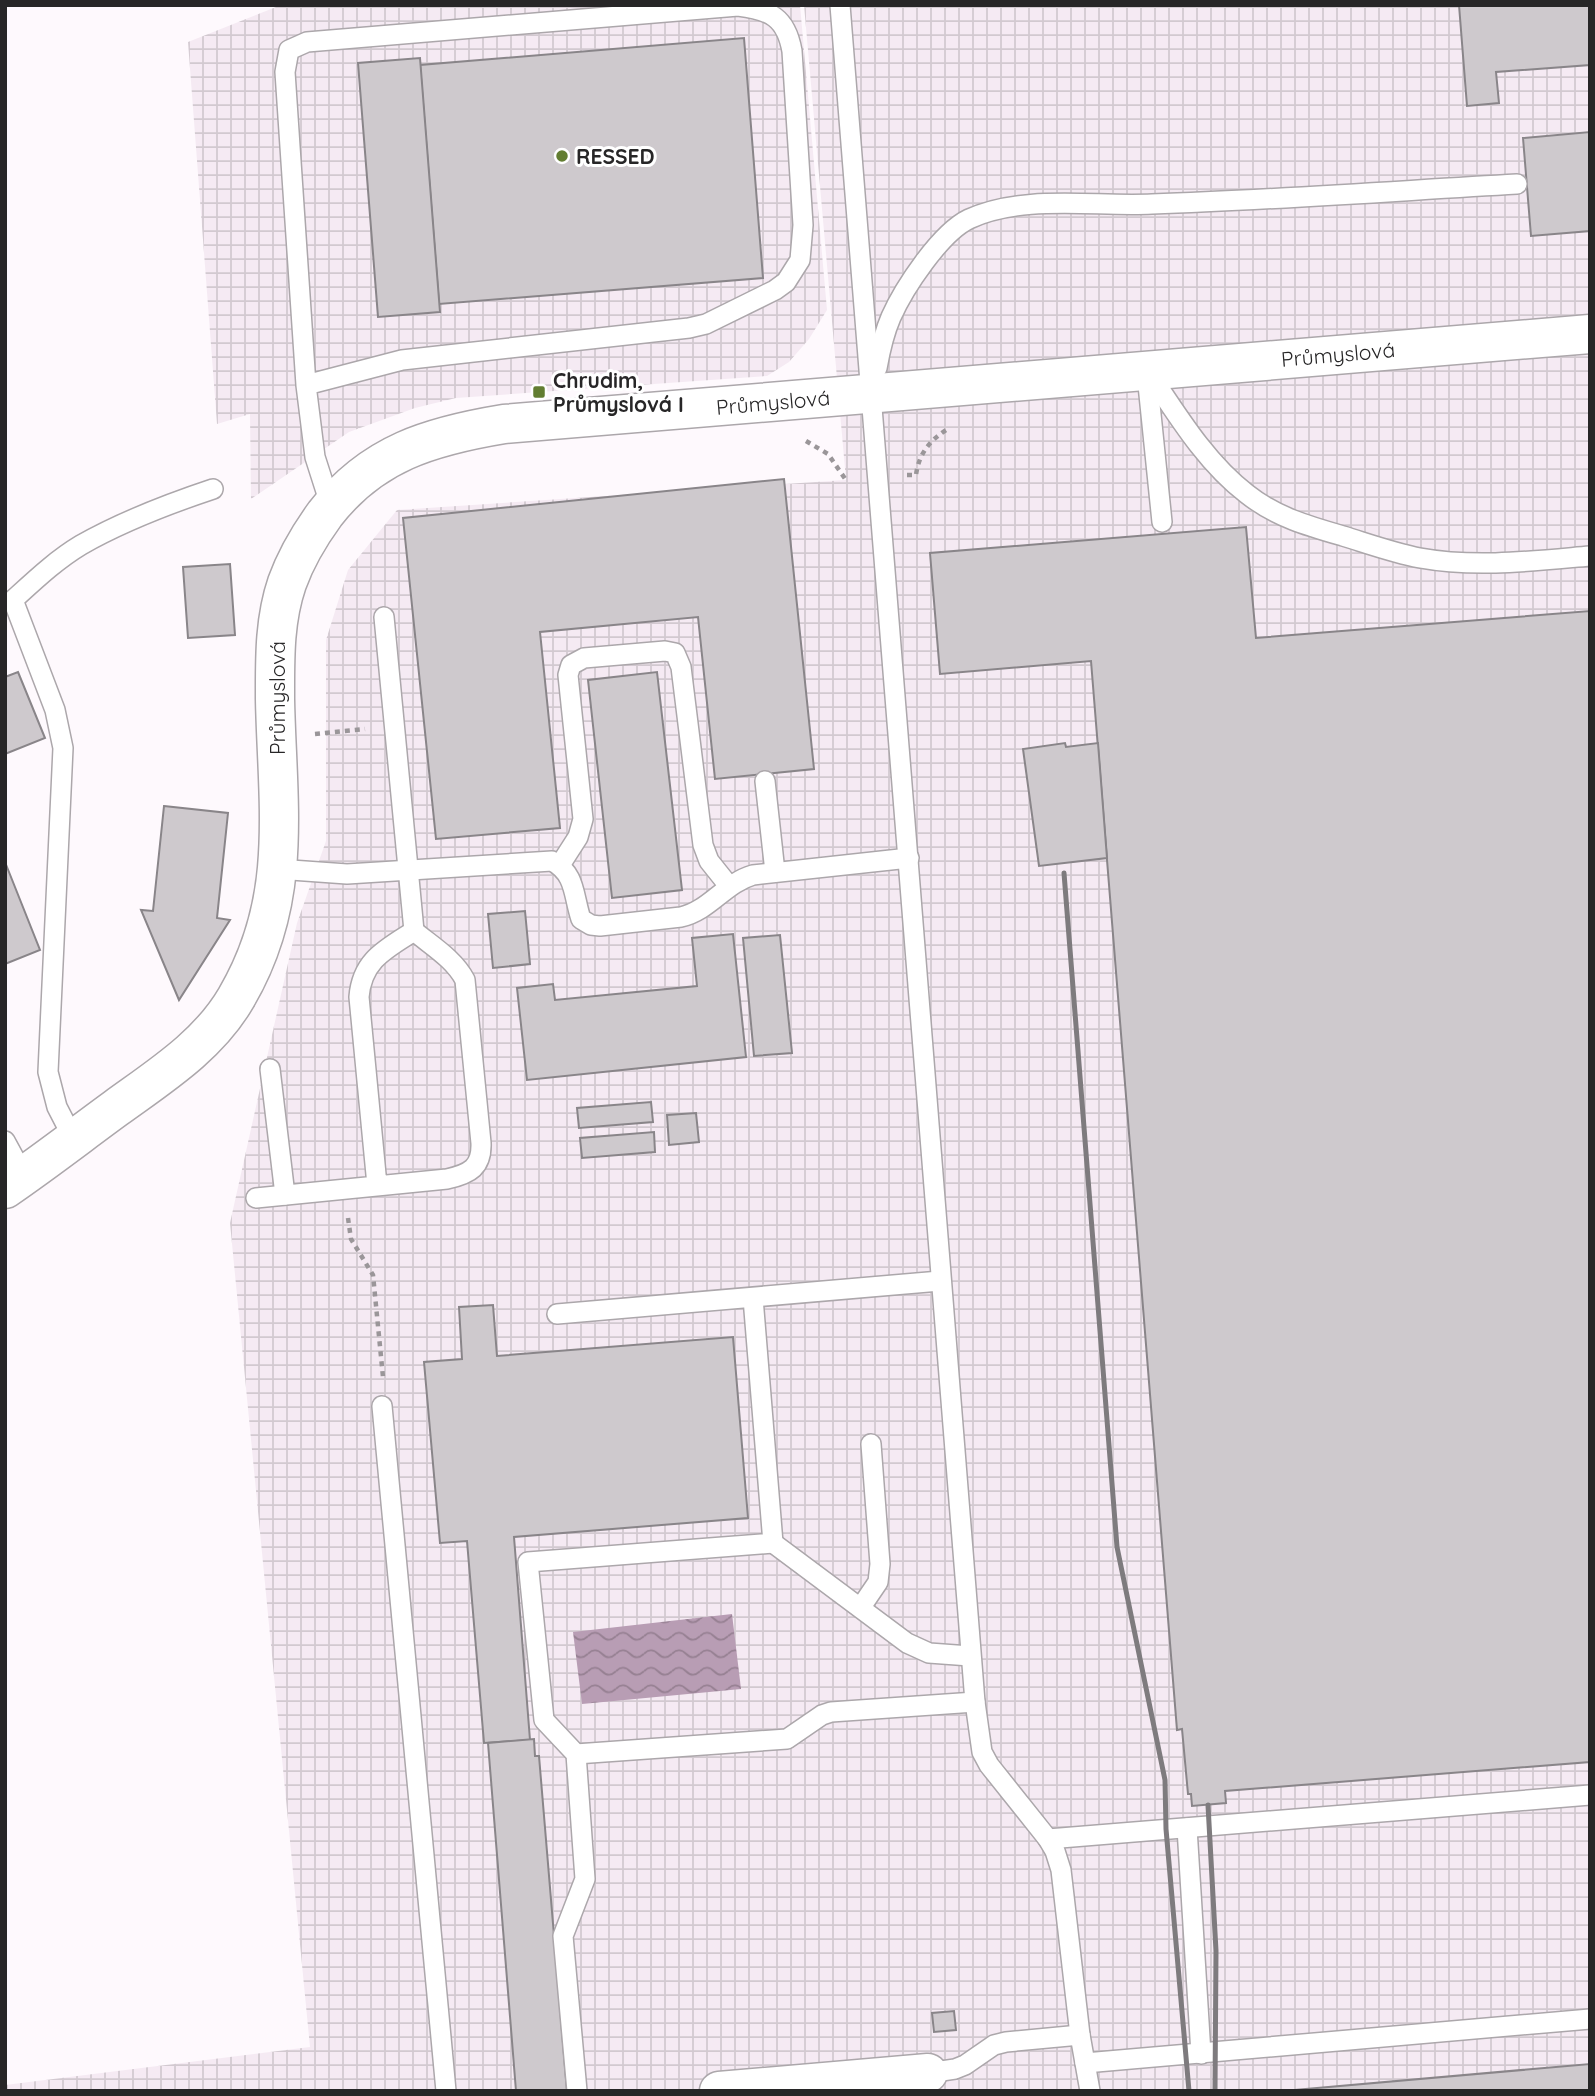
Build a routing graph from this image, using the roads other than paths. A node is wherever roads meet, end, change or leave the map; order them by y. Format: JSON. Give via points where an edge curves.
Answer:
{"nodes":[{"id":1,"x":840,"y":5,"type":"edge"},
{"id":2,"x":1517,"y":184,"type":"dead end"},
{"id":3,"x":1590,"y":334,"type":"edge"},
{"id":4,"x":1147,"y":370,"type":"junction"},
{"id":5,"x":306,"y":385,"type":"junction"},
{"id":6,"x":872,"y":393,"type":"junction"},
{"id":7,"x":213,"y":489,"type":"dead end"},
{"id":8,"x":331,"y":507,"type":"junction"},
{"id":9,"x":1162,"y":522,"type":"dead end"},
{"id":10,"x":1590,"y":556,"type":"edge"},
{"id":11,"x":9,"y":602,"type":"edge"},
{"id":12,"x":384,"y":617,"type":"dead end"},
{"id":13,"x":765,"y":781,"type":"dead end"},
{"id":14,"x":909,"y":858,"type":"junction"},
{"id":15,"x":560,"y":865,"type":"junction"},
{"id":16,"x":277,"y":869,"type":"junction"},
{"id":17,"x":408,"y":870,"type":"junction"},
{"id":18,"x":775,"y":872,"type":"junction"},
{"id":19,"x":729,"y":886,"type":"junction"},
{"id":20,"x":414,"y":931,"type":"junction"},
{"id":21,"x":270,"y":1069,"type":"dead end"},
{"id":22,"x":74,"y":1140,"type":"junction"},
{"id":23,"x":5,"y":1141,"type":"edge"},
{"id":24,"x":15,"y":1183,"type":"edge"},
{"id":25,"x":377,"y":1185,"type":"junction"},
{"id":26,"x":285,"y":1195,"type":"junction"},
{"id":27,"x":256,"y":1198,"type":"dead end"},
{"id":28,"x":940,"y":1281,"type":"junction"},
{"id":29,"x":753,"y":1298,"type":"junction"},
{"id":30,"x":557,"y":1314,"type":"dead end"},
{"id":31,"x":382,"y":1406,"type":"road end"},
{"id":32,"x":871,"y":1444,"type":"dead end"},
{"id":33,"x":773,"y":1544,"type":"junction"},
{"id":34,"x":861,"y":1607,"type":"junction"},
{"id":35,"x":970,"y":1656,"type":"junction"},
{"id":36,"x":975,"y":1702,"type":"junction"},
{"id":37,"x":576,"y":1754,"type":"junction"},
{"id":38,"x":1590,"y":1795,"type":"edge"},
{"id":39,"x":1187,"y":1828,"type":"junction"},
{"id":40,"x":1048,"y":1839,"type":"junction"},
{"id":41,"x":1590,"y":2019,"type":"edge"},
{"id":42,"x":1080,"y":2035,"type":"junction"},
{"id":43,"x":1201,"y":2054,"type":"junction"},
{"id":44,"x":1085,"y":2063,"type":"junction"},
{"id":45,"x":928,"y":2073,"type":"joint"},
{"id":46,"x":446,"y":2091,"type":"edge"},
{"id":47,"x":577,"y":2091,"type":"edge"},
{"id":48,"x":719,"y":2091,"type":"edge"},
{"id":49,"x":1090,"y":2091,"type":"edge"}],
"edges":[{"from":1,"to":6,"type":"lane"},
{"from":2,"to":6,"type":"lane","via":[[1220,202],[1023,205],[993,210],[954,229],[917,273],[891,316]]},
{"from":3,"to":4,"type":"street","name":"Průmyslová"},
{"from":4,"to":6,"type":"street","name":"Průmyslová"},
{"from":4,"to":9,"type":"lane"},
{"from":4,"to":10,"type":"lane","via":[[1219,467],[1244,492],[1291,521],[1432,559],[1501,564]]},
{"from":5,"to":5,"type":"lane","via":[[402,360],[689,328],[706,324],[786,282],[800,260],[803,225],[792,51],[782,24],[768,12],[738,6],[307,42],[289,50],[285,72]]},
{"from":5,"to":8,"type":"lane","via":[[315,457]]},
{"from":6,"to":8,"type":"street","name":"Průmyslová","via":[[456,432],[384,460]]},
{"from":6,"to":14,"type":"lane"},
{"from":7,"to":11,"type":"lane","via":[[153,510],[80,545]]},
{"from":8,"to":16,"type":"street","name":"Průmyslová","via":[[298,557],[279,617],[274,654]]},
{"from":11,"to":22,"type":"lane","via":[[55,710],[63,748],[48,1072],[57,1107]]},
{"from":12,"to":17,"type":"lane"},
{"from":13,"to":18,"type":"lane"},
{"from":14,"to":18,"type":"lane"},
{"from":14,"to":28,"type":"lane"},
{"from":15,"to":17,"type":"lane","via":[[541,860]]},
{"from":15,"to":19,"type":"lane","via":[[572,880],[581,919],[590,925],[688,916]]},
{"from":15,"to":19,"type":"lane","via":[[578,837],[583,819],[568,675],[571,665],[584,659],[665,651],[675,653],[681,667],[703,845],[709,861]]},
{"from":16,"to":17,"type":"lane","via":[[332,874]]},
{"from":16,"to":22,"type":"street","name":"Průmyslová","via":[[267,926],[236,998],[216,1027],[184,1059]]},
{"from":17,"to":20,"type":"lane"},
{"from":18,"to":19,"type":"lane","via":[[753,875]]},
{"from":20,"to":25,"type":"lane","via":[[377,957],[360,984]]},
{"from":20,"to":25,"type":"lane","via":[[465,980],[481,1151],[468,1173]]},
{"from":21,"to":26,"type":"lane"},
{"from":22,"to":24,"type":"street","name":"Průmyslová"},
{"from":23,"to":24,"type":"lane"},
{"from":25,"to":26,"type":"lane"},
{"from":26,"to":27,"type":"lane"},
{"from":28,"to":29,"type":"lane"},
{"from":28,"to":35,"type":"lane"},
{"from":29,"to":30,"type":"lane"},
{"from":29,"to":33,"type":"lane"},
{"from":31,"to":46,"type":"lane"},
{"from":32,"to":34,"type":"lane","via":[[880,1564],[878,1582]]},
{"from":33,"to":34,"type":"lane"},
{"from":33,"to":37,"type":"lane","via":[[528,1562],[544,1720]]},
{"from":34,"to":35,"type":"lane","via":[[918,1649]]},
{"from":35,"to":36,"type":"lane"},
{"from":36,"to":37,"type":"lane","via":[[831,1712],[787,1739]]},
{"from":36,"to":40,"type":"lane","via":[[979,1740],[989,1765]]},
{"from":37,"to":47,"type":"lane","via":[[585,1879],[563,1936]]},
{"from":38,"to":39,"type":"lane"},
{"from":39,"to":40,"type":"lane"},
{"from":39,"to":43,"type":"lane"},
{"from":40,"to":42,"type":"lane","via":[[1065,1888]]},
{"from":41,"to":43,"type":"lane"},
{"from":42,"to":44,"type":"lane"},
{"from":42,"to":45,"type":"lane","via":[[994,2045],[965,2065]]},
{"from":43,"to":44,"type":"lane"},
{"from":44,"to":49,"type":"lane"},
{"from":45,"to":48,"type":"street"}]}
